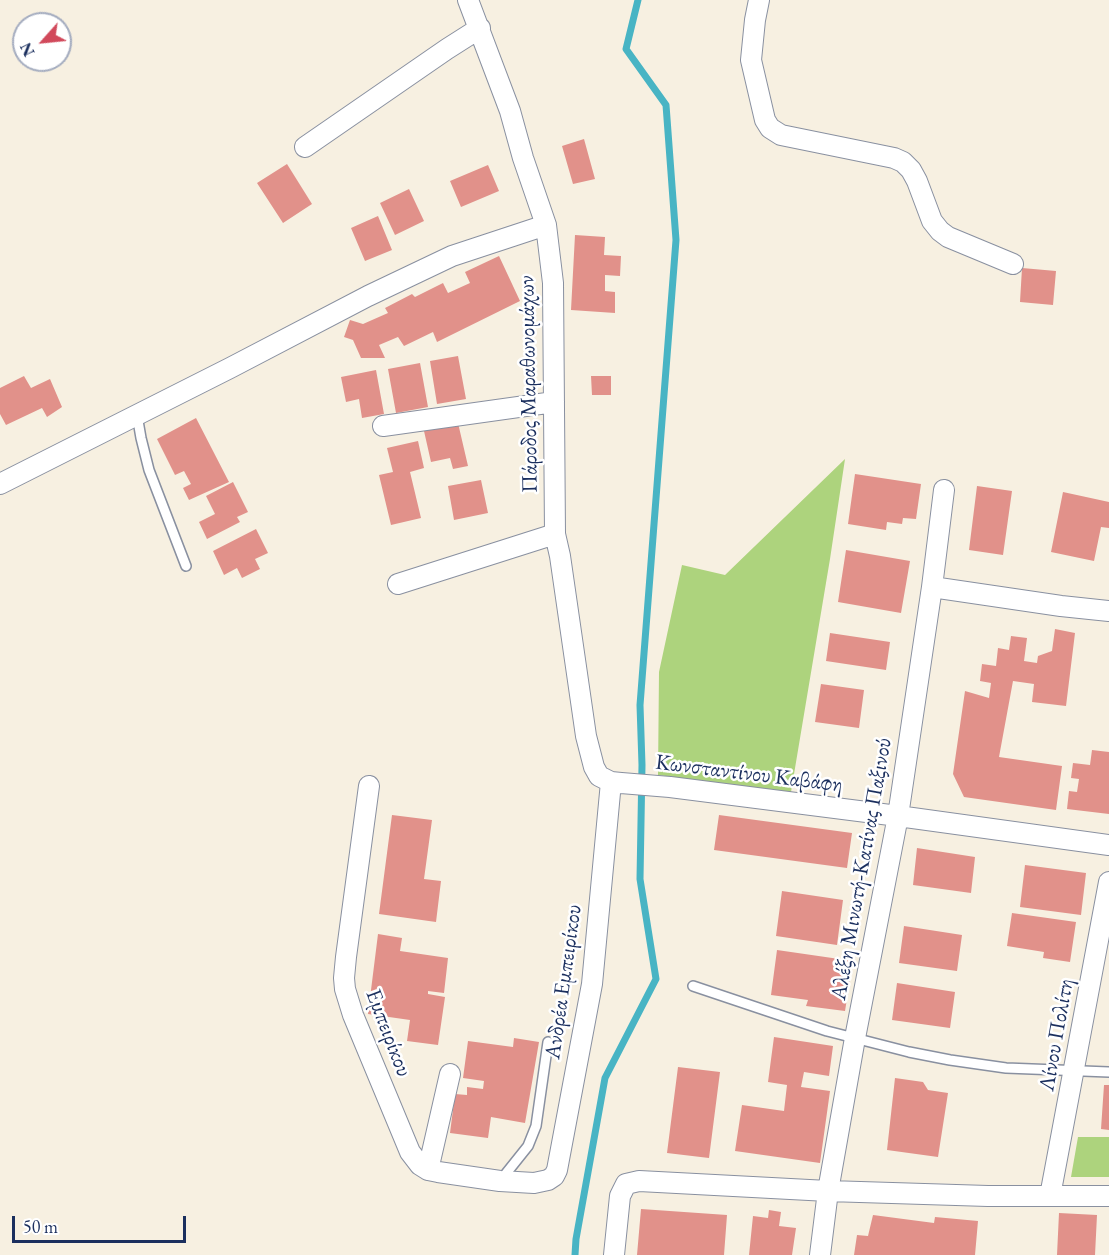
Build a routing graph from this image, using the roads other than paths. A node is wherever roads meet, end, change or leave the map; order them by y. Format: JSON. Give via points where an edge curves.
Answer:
{"nodes":[{"id":1,"x":468,"y":0,"type":"edge"},
{"id":2,"x":759,"y":0,"type":"edge"},
{"id":3,"x":480,"y":28,"type":"junction"},
{"id":4,"x":305,"y":147,"type":"dead end"},
{"id":5,"x":546,"y":225,"type":"junction"},
{"id":6,"x":1013,"y":264,"type":"dead end"},
{"id":7,"x":554,"y":402,"type":"junction"},
{"id":8,"x":137,"y":415,"type":"junction"},
{"id":9,"x":383,"y":426,"type":"dead end"},
{"id":10,"x":0,"y":484,"type":"edge"},
{"id":11,"x":944,"y":490,"type":"dead end"},
{"id":12,"x":555,"y":534,"type":"junction"},
{"id":13,"x":186,"y":566,"type":"dead end"},
{"id":14,"x":398,"y":584,"type":"dead end"},
{"id":15,"x":932,"y":587,"type":"junction"},
{"id":16,"x":1109,"y":611,"type":"edge"},
{"id":17,"x":610,"y":780,"type":"junction"},
{"id":18,"x":369,"y":786,"type":"dead end"},
{"id":19,"x":898,"y":816,"type":"junction"},
{"id":20,"x":1109,"y":845,"type":"edge"},
{"id":21,"x":1109,"y":882,"type":"edge"},
{"id":22,"x":693,"y":986,"type":"dead end"},
{"id":23,"x":855,"y":1038,"type":"junction"},
{"id":24,"x":548,"y":1042,"type":"dead end"},
{"id":25,"x":1075,"y":1071,"type":"junction"},
{"id":26,"x":1109,"y":1072,"type":"edge"},
{"id":27,"x":450,"y":1074,"type":"dead end"},
{"id":28,"x":428,"y":1170,"type":"junction"},
{"id":29,"x":500,"y":1180,"type":"junction"},
{"id":30,"x":828,"y":1191,"type":"junction"},
{"id":31,"x":1050,"y":1196,"type":"junction"},
{"id":32,"x":1109,"y":1196,"type":"edge"},
{"id":33,"x":614,"y":1255,"type":"edge"},
{"id":34,"x":820,"y":1255,"type":"edge"}],
"edges":[{"from":1,"to":3,"type":"street","name":"Πάροδος Μαραθωνομάχων"},
{"from":2,"to":6,"type":"street","via":[[751,60],[770,128],[781,135],[903,162],[917,181],[932,221],[940,231]]},
{"from":3,"to":4,"type":"street"},
{"from":3,"to":5,"type":"street","name":"Πάροδος Μαραθωνομάχων"},
{"from":5,"to":7,"type":"street","name":"Πάροδος Μαραθωνομάχων","via":[[552,283]]},
{"from":5,"to":8,"type":"street","via":[[452,256]]},
{"from":7,"to":9,"type":"street"},
{"from":7,"to":12,"type":"street","name":"Πάροδος Μαραθωνομάχων"},
{"from":8,"to":10,"type":"street"},
{"from":8,"to":13,"type":"lane","via":[[149,470]]},
{"from":11,"to":15,"type":"street","name":"Αλέξη Μινωτή-Κατίνας Παξινού"},
{"from":12,"to":14,"type":"street"},
{"from":12,"to":17,"type":"street","name":"Πάροδος Μαραθωνομάχων","via":[[586,736],[594,767]]},
{"from":15,"to":16,"type":"street"},
{"from":15,"to":19,"type":"street","name":"Αλέξη Μινωτή-Κατίνας Παξινού"},
{"from":17,"to":19,"type":"street","name":"Κωνσταντίνου Καβάφη"},
{"from":17,"to":29,"type":"street","name":"Ανδρέα Εμπειρίκου","via":[[592,984],[557,1170],[544,1182]]},
{"from":18,"to":28,"type":"street","name":"Εμπειρίκου","via":[[345,989],[410,1152]]},
{"from":19,"to":20,"type":"street","name":"Κωνσταντίνου Καβάφη"},
{"from":19,"to":23,"type":"street","name":"Αλέξη Μινωτή-Κατίνας Παξινού"},
{"from":21,"to":25,"type":"street","name":"Λίνου Πολίτη"},
{"from":22,"to":23,"type":"lane"},
{"from":23,"to":25,"type":"lane","via":[[950,1060],[1006,1068]]},
{"from":23,"to":30,"type":"street","name":"Αλέξη Μινωτή-Κατίνας Παξινού"},
{"from":24,"to":29,"type":"lane","via":[[536,1126],[528,1146]]},
{"from":25,"to":26,"type":"lane"},
{"from":25,"to":31,"type":"street","name":"Λίνου Πολίτη"},
{"from":27,"to":28,"type":"street"},
{"from":28,"to":29,"type":"street"},
{"from":30,"to":31,"type":"street"},
{"from":30,"to":33,"type":"street","via":[[639,1181],[626,1185],[621,1196]]},
{"from":30,"to":34,"type":"street","name":"Αλέξη Μινωτή-Κατίνας Παξινού"},
{"from":31,"to":32,"type":"street"}]}
